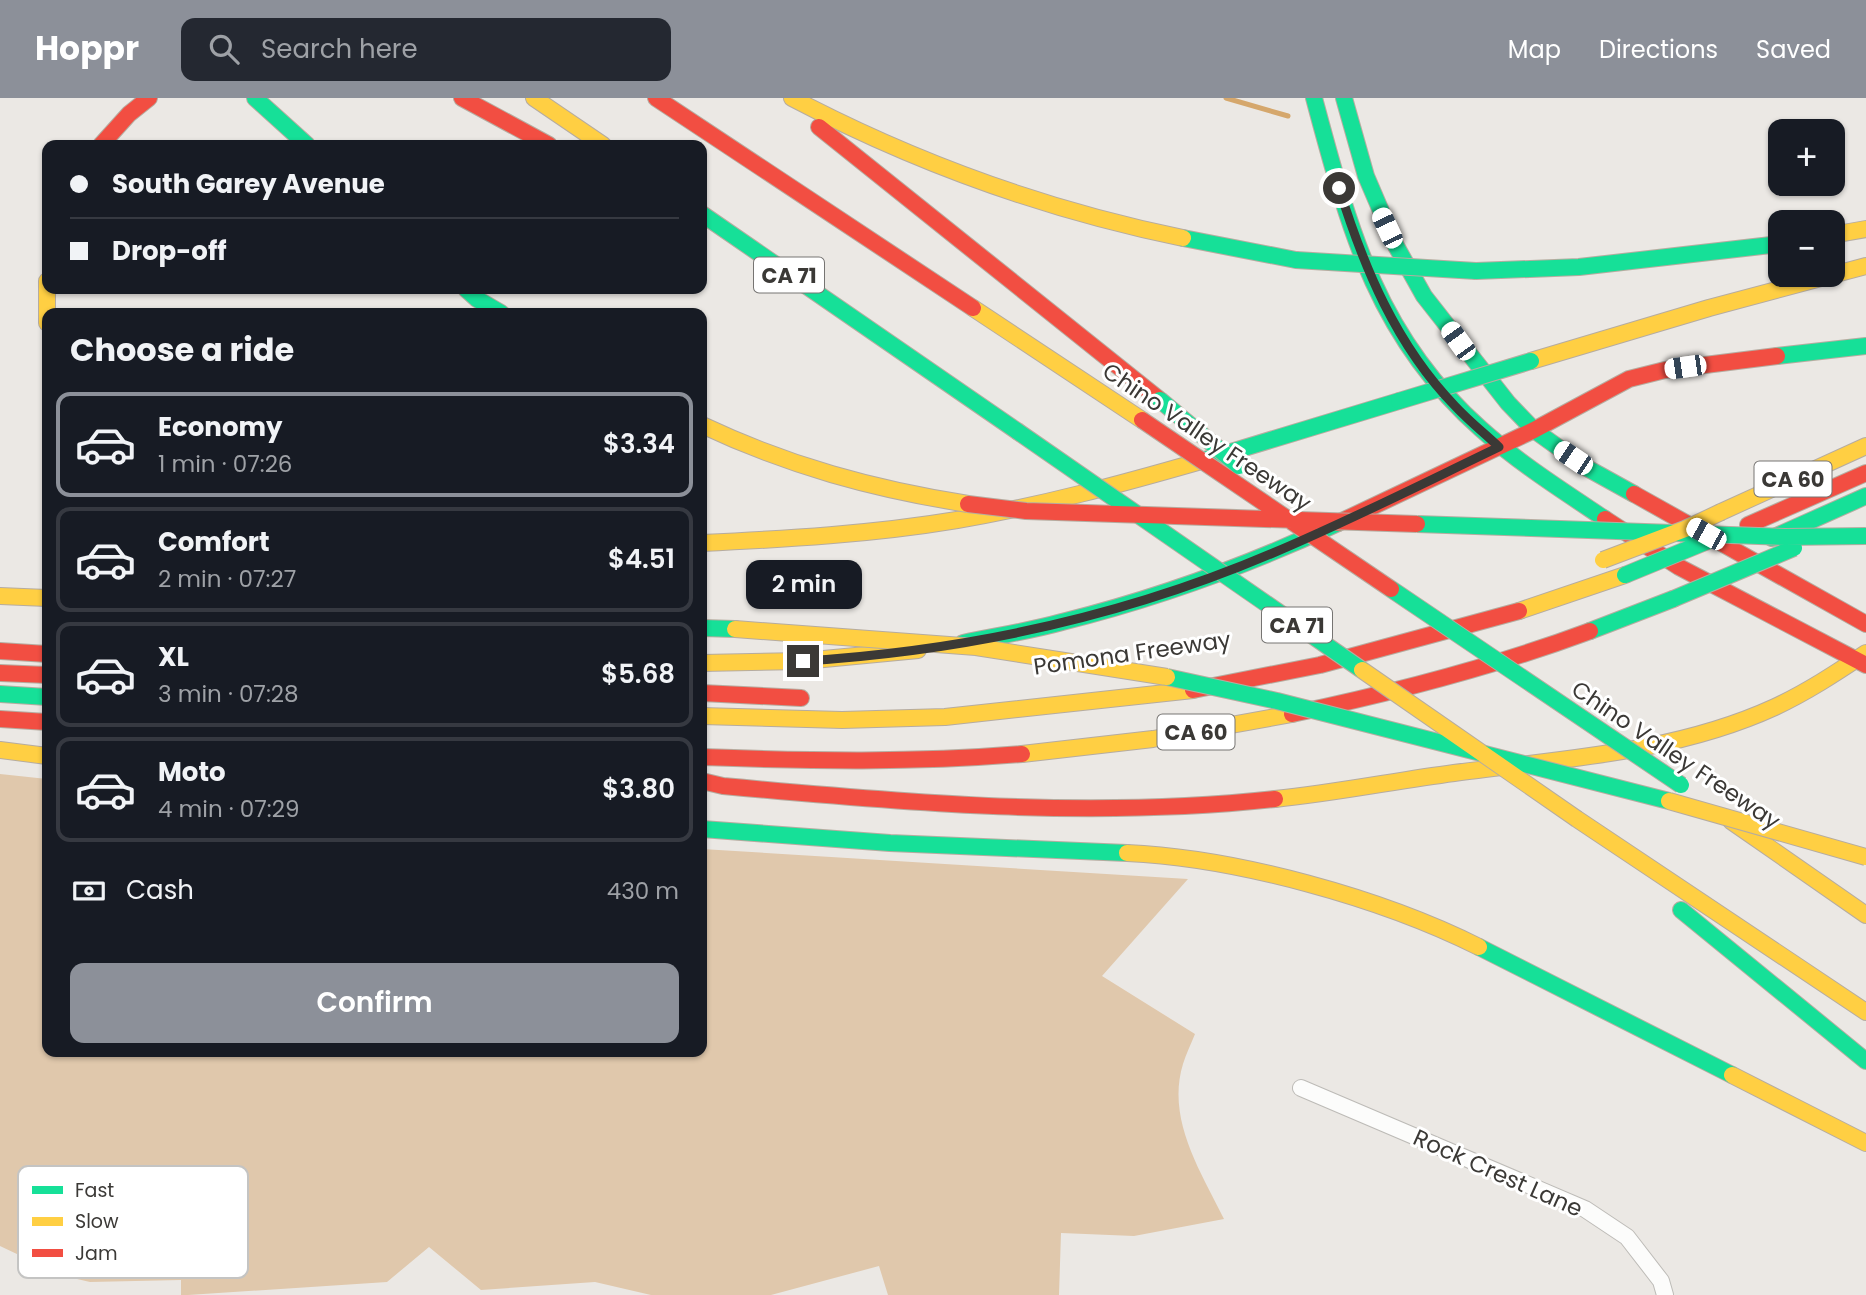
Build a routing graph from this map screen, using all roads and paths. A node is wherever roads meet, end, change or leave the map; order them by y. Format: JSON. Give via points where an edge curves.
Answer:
{"nodes":[{"id":1,"x":149,"y":98,"type":"edge"},
{"id":2,"x":255,"y":98,"type":"edge"},
{"id":3,"x":462,"y":98,"type":"edge"},
{"id":4,"x":534,"y":98,"type":"edge"},
{"id":5,"x":656,"y":98,"type":"edge"},
{"id":6,"x":783,"y":98,"type":"edge"},
{"id":7,"x":792,"y":98,"type":"edge"},
{"id":8,"x":1314,"y":98,"type":"edge"},
{"id":9,"x":1344,"y":98,"type":"edge"},
{"id":10,"x":106,"y":140,"type":"edge"},
{"id":11,"x":302,"y":140,"type":"edge"},
{"id":12,"x":540,"y":140,"type":"edge"},
{"id":13,"x":596,"y":140,"type":"edge"},
{"id":14,"x":707,"y":217,"type":"edge"},
{"id":15,"x":1866,"y":229,"type":"edge"},
{"id":16,"x":1845,"y":233,"type":"edge"},
{"id":17,"x":707,"y":237,"type":"edge"},
{"id":18,"x":1768,"y":245,"type":"edge"},
{"id":19,"x":1866,"y":266,"type":"edge"},
{"id":20,"x":472,"y":294,"type":"edge"},
{"id":21,"x":493,"y":308,"type":"edge"},
{"id":22,"x":877,"y":335,"type":"junction"},
{"id":23,"x":1866,"y":346,"type":"edge"},
{"id":24,"x":707,"y":427,"type":"edge"},
{"id":25,"x":1534,"y":430,"type":"junction"},
{"id":26,"x":1866,"y":446,"type":"edge"},
{"id":27,"x":1499,"y":447,"type":"junction"},
{"id":28,"x":1866,"y":473,"type":"edge"},
{"id":29,"x":1866,"y":496,"type":"edge"},
{"id":30,"x":1854,"y":521,"type":"dead end"},
{"id":31,"x":1866,"y":536,"type":"edge"},
{"id":32,"x":707,"y":543,"type":"edge"},
{"id":33,"x":1330,"y":548,"type":"junction"},
{"id":34,"x":1584,"y":568,"type":"dead end"},
{"id":35,"x":1677,"y":579,"type":"dead end"},
{"id":36,"x":0,"y":596,"type":"edge"},
{"id":37,"x":42,"y":598,"type":"edge"},
{"id":38,"x":1452,"y":611,"type":"dead end"},
{"id":39,"x":1416,"y":621,"type":"dead end"},
{"id":40,"x":1866,"y":624,"type":"edge"},
{"id":41,"x":707,"y":628,"type":"edge"},
{"id":42,"x":1342,"y":639,"type":"dead end"},
{"id":43,"x":1499,"y":642,"type":"dead end"},
{"id":44,"x":1304,"y":648,"type":"dead end"},
{"id":45,"x":0,"y":651,"type":"edge"},
{"id":46,"x":1460,"y":652,"type":"dead end"},
{"id":47,"x":42,"y":654,"type":"edge"},
{"id":48,"x":1863,"y":659,"type":"edge"},
{"id":49,"x":707,"y":663,"type":"edge"},
{"id":50,"x":1206,"y":668,"type":"dead end"},
{"id":51,"x":1396,"y":670,"type":"dead end"},
{"id":52,"x":0,"y":673,"type":"edge"},
{"id":53,"x":42,"y":676,"type":"edge"},
{"id":54,"x":1096,"y":683,"type":"dead end"},
{"id":55,"x":1345,"y":684,"type":"dead end"},
{"id":56,"x":1307,"y":692,"type":"dead end"},
{"id":57,"x":707,"y":693,"type":"edge"},
{"id":58,"x":0,"y":694,"type":"edge"},
{"id":59,"x":42,"y":697,"type":"edge"},
{"id":60,"x":817,"y":699,"type":"dead end"},
{"id":61,"x":1231,"y":708,"type":"dead end"},
{"id":62,"x":707,"y":716,"type":"edge"},
{"id":63,"x":0,"y":719,"type":"edge"},
{"id":64,"x":42,"y":722,"type":"edge"},
{"id":65,"x":0,"y":750,"type":"edge"},
{"id":66,"x":42,"y":755,"type":"edge"},
{"id":67,"x":707,"y":757,"type":"edge"},
{"id":68,"x":707,"y":782,"type":"edge"},
{"id":69,"x":707,"y":829,"type":"edge"},
{"id":70,"x":1627,"y":855,"type":"junction"},
{"id":71,"x":1866,"y":857,"type":"edge"},
{"id":72,"x":1866,"y":915,"type":"edge"},
{"id":73,"x":1866,"y":1012,"type":"edge"},
{"id":74,"x":1866,"y":1061,"type":"edge"},
{"id":75,"x":1300,"y":1088,"type":"dead end"},
{"id":76,"x":1866,"y":1143,"type":"edge"},
{"id":77,"x":1665,"y":1295,"type":"edge"}],
"edges":[{"from":1,"to":10,"type":"main road"},
{"from":2,"to":11,"type":"main road"},
{"from":3,"to":12,"type":"main road"},
{"from":4,"to":13,"type":"main road"},
{"from":5,"to":33,"type":"main road","name":"Chino Valley Freeway","bridge":true},
{"from":6,"to":33,"type":"main road","bridge":true,"via":[[1160,400],[1278,498]]},
{"from":7,"to":18,"type":"main road","bridge":true,"via":[[855,131],[979,183],[1137,229],[1296,260],[1476,271],[1591,265]]},
{"from":8,"to":27,"type":"main road","via":[[1358,246],[1394,326],[1454,406]]},
{"from":9,"to":25,"type":"main road","via":[[1378,210],[1401,256],[1458,341]]},
{"from":14,"to":22,"type":"main road","number":"CA 71"},
{"from":15,"to":16,"type":"main road"},
{"from":17,"to":22,"type":"main road"},
{"from":19,"to":32,"type":"main road","bridge":true,"via":[[1709,308],[1142,478],[1037,504],[850,534]]},
{"from":20,"to":21,"type":"main road"},
{"from":22,"to":70,"type":"main road","number":"CA 71","bridge":true},
{"from":23,"to":25,"type":"main road","via":[[1646,374],[1599,393]]},
{"from":24,"to":31,"type":"main road","bridge":true,"via":[[808,469],[960,504],[1026,511]]},
{"from":25,"to":27,"type":"main road"},
{"from":25,"to":40,"type":"main road","via":[[1587,468]]},
{"from":26,"to":34,"type":"main road","number":"CA 60","bridge":true},
{"from":27,"to":48,"type":"main road","via":[[1679,566]]},
{"from":27,"to":49,"type":"main road","via":[[1272,554],[1060,624],[862,657]]},
{"from":28,"to":62,"type":"main road","bridge":true,"via":[[1625,575],[1494,619],[1320,665],[1177,693],[945,717]]},
{"from":29,"to":35,"type":"main road"},
{"from":30,"to":67,"type":"main road","number":"CA 60","bridge":true,"via":[[1589,632],[1448,676],[1320,708],[1097,747],[996,756],[827,761]]},
{"from":33,"to":72,"type":"main road","name":"Chino Valley Freeway","bridge":true},
{"from":36,"to":37,"type":"main road"},
{"from":38,"to":39,"type":"main road"},
{"from":41,"to":71,"type":"main road","bridge":true,"via":[[975,647],[1148,673],[1277,701],[1676,803]]},
{"from":42,"to":44,"type":"main road"},
{"from":43,"to":46,"type":"main road"},
{"from":45,"to":47,"type":"main road"},
{"from":48,"to":68,"type":"main road","via":[[1787,702],[1693,737],[1584,757],[1296,796],[1184,806],[1044,810],[933,805]]},
{"from":50,"to":54,"type":"main road","name":"Pomona Freeway"},
{"from":51,"to":55,"type":"main road"},
{"from":52,"to":53,"type":"main road"},
{"from":56,"to":61,"type":"main road"},
{"from":57,"to":60,"type":"main road"},
{"from":58,"to":59,"type":"main road"},
{"from":63,"to":64,"type":"main road"},
{"from":65,"to":66,"type":"main road"},
{"from":69,"to":76,"type":"main road","via":[[890,843],[1153,854],[1284,878],[1378,905],[1469,942]]},
{"from":70,"to":73,"type":"main road","number":"CA 71"},
{"from":70,"to":74,"type":"main road","via":[[1687,915]]},
{"from":75,"to":77,"type":"street","name":"Rock Crest Lane","via":[[1585,1209],[1627,1237],[1661,1281]]}]}
